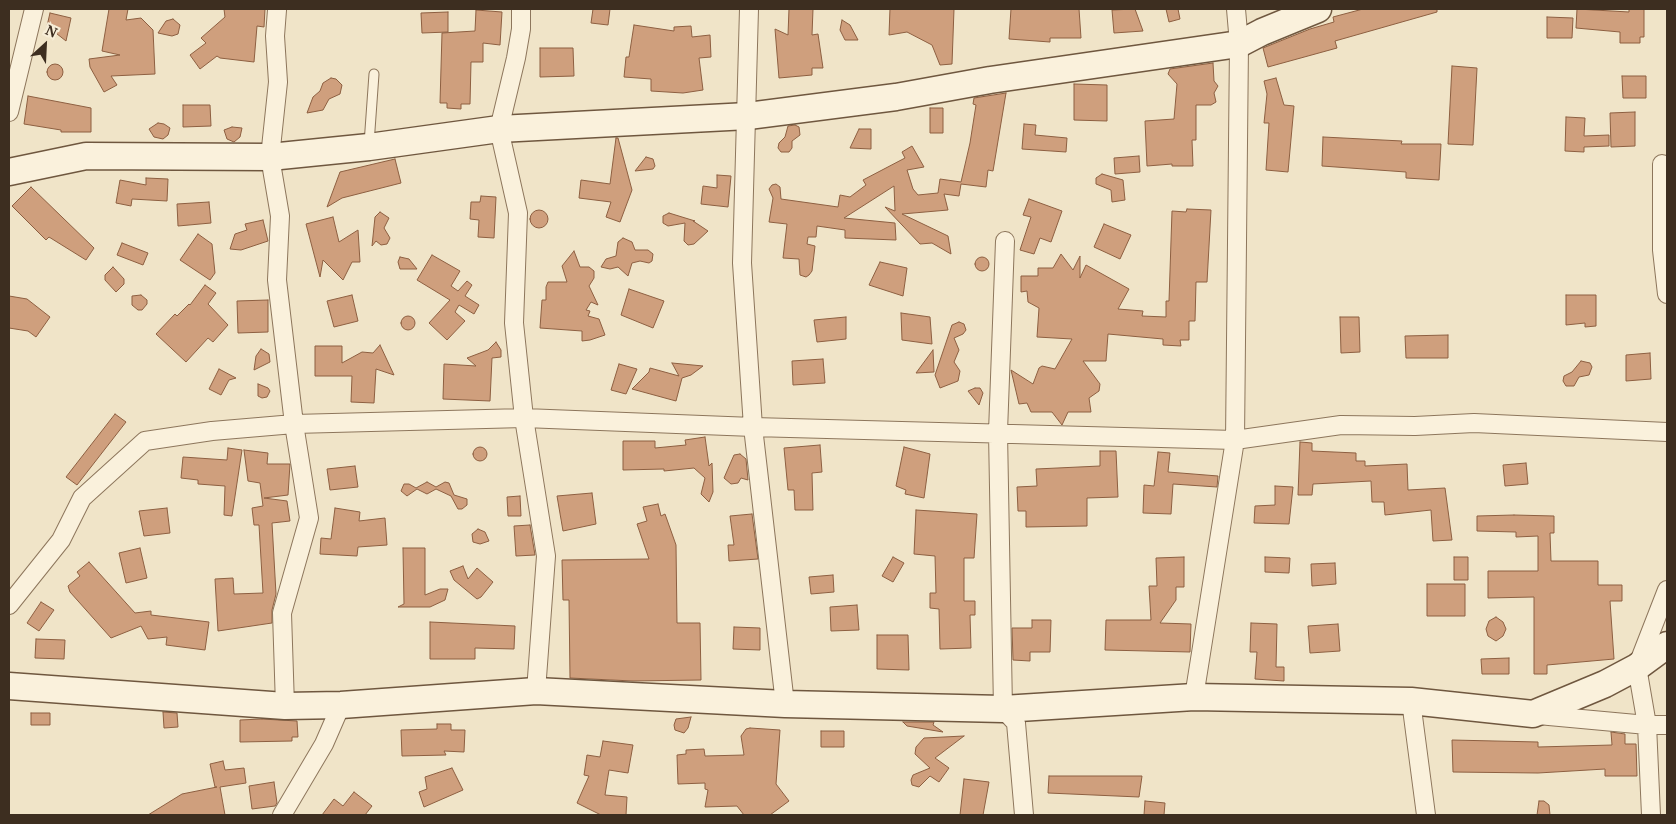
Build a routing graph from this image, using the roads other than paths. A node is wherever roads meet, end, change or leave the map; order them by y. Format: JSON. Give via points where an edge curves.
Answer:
{"nodes":[{"id":1,"x":34,"y":9,"type":"edge"},
{"id":2,"x":521,"y":9,"type":"edge"},
{"id":3,"x":749,"y":9,"type":"edge"},
{"id":4,"x":1236,"y":9,"type":"edge"},
{"id":5,"x":1318,"y":9,"type":"edge"},
{"id":6,"x":277,"y":10,"type":"edge"},
{"id":7,"x":1238,"y":44,"type":"junction"},
{"id":8,"x":374,"y":74,"type":"dead end"},
{"id":9,"x":9,"y":112,"type":"edge"},
{"id":10,"x":748,"y":116,"type":"junction"},
{"id":11,"x":499,"y":129,"type":"junction"},
{"id":12,"x":369,"y":146,"type":"junction"},
{"id":13,"x":270,"y":156,"type":"junction"},
{"id":14,"x":1662,"y":164,"type":"dead end"},
{"id":15,"x":9,"y":172,"type":"edge"},
{"id":16,"x":1005,"y":241,"type":"dead end"},
{"id":17,"x":1667,"y":294,"type":"edge"},
{"id":18,"x":524,"y":418,"type":"junction"},
{"id":19,"x":294,"y":424,"type":"junction"},
{"id":20,"x":753,"y":427,"type":"junction"},
{"id":21,"x":998,"y":432,"type":"junction"},
{"id":22,"x":1667,"y":432,"type":"edge"},
{"id":23,"x":1235,"y":440,"type":"junction"},
{"id":24,"x":1667,"y":590,"type":"edge"},
{"id":25,"x":9,"y":605,"type":"edge"},
{"id":26,"x":1667,"y":645,"type":"edge"},
{"id":27,"x":1637,"y":667,"type":"junction"},
{"id":28,"x":9,"y":686,"type":"edge"},
{"id":29,"x":536,"y":691,"type":"junction"},
{"id":30,"x":1194,"y":697,"type":"junction"},
{"id":31,"x":1412,"y":701,"type":"junction"},
{"id":32,"x":341,"y":704,"type":"junction"},
{"id":33,"x":785,"y":704,"type":"junction"},
{"id":34,"x":285,"y":706,"type":"junction"},
{"id":35,"x":1003,"y":709,"type":"junction"},
{"id":36,"x":1534,"y":714,"type":"junction"},
{"id":37,"x":1667,"y":724,"type":"edge"},
{"id":38,"x":1647,"y":725,"type":"junction"},
{"id":39,"x":282,"y":815,"type":"edge"},
{"id":40,"x":1024,"y":815,"type":"edge"},
{"id":41,"x":1426,"y":815,"type":"edge"},
{"id":42,"x":1651,"y":815,"type":"edge"}],
"edges":[{"from":1,"to":9,"type":"street"},
{"from":2,"to":11,"type":"street","via":[[516,58]]},
{"from":3,"to":10,"type":"street"},
{"from":4,"to":7,"type":"street"},
{"from":5,"to":7,"type":"main road"},
{"from":6,"to":13,"type":"street","via":[[278,82]]},
{"from":7,"to":10,"type":"main road","via":[[896,97]]},
{"from":7,"to":23,"type":"street"},
{"from":8,"to":12,"type":"lane"},
{"from":10,"to":11,"type":"main road"},
{"from":10,"to":20,"type":"street","via":[[742,263]]},
{"from":11,"to":12,"type":"main road"},
{"from":11,"to":18,"type":"street","via":[[518,213],[514,323]]},
{"from":12,"to":13,"type":"main road"},
{"from":13,"to":15,"type":"main road","via":[[86,156]]},
{"from":13,"to":19,"type":"street","via":[[280,216],[277,280]]},
{"from":14,"to":17,"type":"street","via":[[1662,250]]},
{"from":16,"to":21,"type":"street"},
{"from":18,"to":19,"type":"street"},
{"from":18,"to":20,"type":"street"},
{"from":18,"to":29,"type":"street","via":[[546,556]]},
{"from":19,"to":25,"type":"street","via":[[145,441],[82,498],[61,540]]},
{"from":19,"to":34,"type":"street","via":[[309,518],[282,613]]},
{"from":20,"to":21,"type":"street"},
{"from":20,"to":33,"type":"street"},
{"from":21,"to":23,"type":"street"},
{"from":21,"to":35,"type":"street"},
{"from":22,"to":23,"type":"street","via":[[1474,423],[1415,426],[1341,424]]},
{"from":23,"to":30,"type":"street"},
{"from":24,"to":27,"type":"street"},
{"from":26,"to":27,"type":"main road"},
{"from":27,"to":36,"type":"main road"},
{"from":27,"to":38,"type":"street"},
{"from":28,"to":34,"type":"main road"},
{"from":29,"to":32,"type":"main road"},
{"from":29,"to":33,"type":"main road"},
{"from":30,"to":31,"type":"main road"},
{"from":30,"to":35,"type":"main road"},
{"from":31,"to":36,"type":"main road"},
{"from":31,"to":41,"type":"street"},
{"from":32,"to":34,"type":"main road"},
{"from":32,"to":39,"type":"street","via":[[324,744]]},
{"from":33,"to":35,"type":"main road"},
{"from":35,"to":40,"type":"street","via":[[1016,723]]},
{"from":36,"to":38,"type":"street"},
{"from":37,"to":38,"type":"street"},
{"from":38,"to":42,"type":"street"}]}
